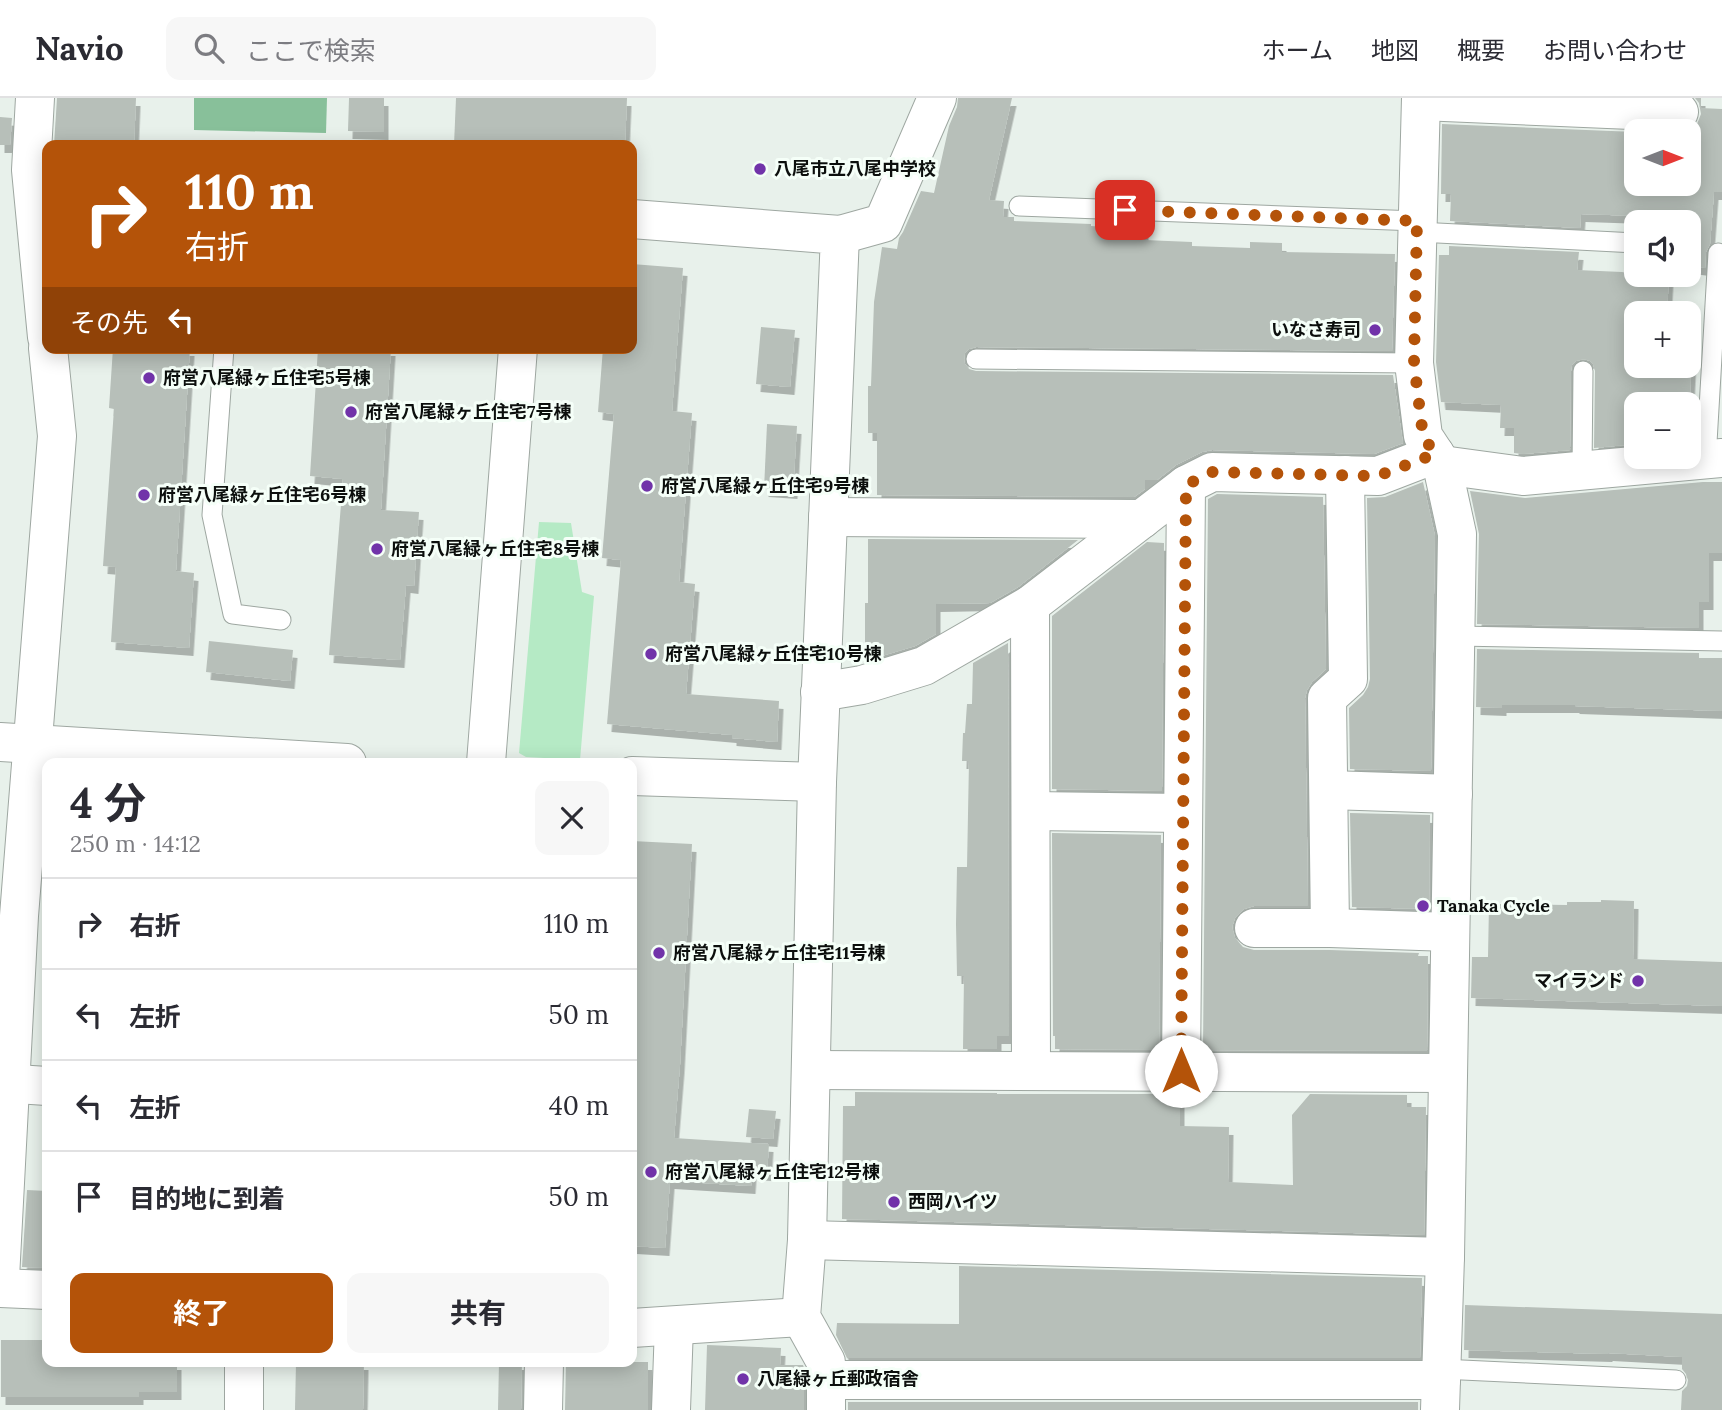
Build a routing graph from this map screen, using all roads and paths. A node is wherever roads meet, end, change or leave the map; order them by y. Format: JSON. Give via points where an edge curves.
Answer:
{"nodes":[{"id":1,"x":35,"y":98,"type":"edge"},
{"id":2,"x":937,"y":98,"type":"edge"},
{"id":3,"x":1421,"y":99,"type":"edge"},
{"id":4,"x":1679,"y":112,"type":"dead end"},
{"id":5,"x":26,"y":169,"type":"edge"},
{"id":6,"x":1019,"y":206,"type":"dead end"},
{"id":7,"x":637,"y":219,"type":"edge"},
{"id":8,"x":1418,"y":226,"type":"junction"},
{"id":9,"x":840,"y":235,"type":"junction"},
{"id":10,"x":1624,"y":242,"type":"edge"},
{"id":11,"x":1718,"y":253,"type":"dead end"},
{"id":12,"x":42,"y":297,"type":"edge"},
{"id":13,"x":49,"y":354,"type":"edge"},
{"id":14,"x":225,"y":354,"type":"edge"},
{"id":15,"x":518,"y":354,"type":"edge"},
{"id":16,"x":976,"y":359,"type":"dead end"},
{"id":17,"x":1414,"y":363,"type":"junction"},
{"id":18,"x":1583,"y":371,"type":"dead end"},
{"id":19,"x":1714,"y":459,"type":"edge"},
{"id":20,"x":1439,"y":460,"type":"junction"},
{"id":21,"x":1582,"y":471,"type":"junction"},
{"id":22,"x":1345,"y":475,"type":"junction"},
{"id":23,"x":1186,"y":485,"type":"junction"},
{"id":24,"x":828,"y":517,"type":"junction"},
{"id":25,"x":1142,"y":519,"type":"junction"},
{"id":26,"x":1030,"y":605,"type":"junction"},
{"id":27,"x":281,"y":620,"type":"dead end"},
{"id":28,"x":1456,"y":636,"type":"junction"},
{"id":29,"x":1722,"y":641,"type":"edge"},
{"id":30,"x":820,"y":692,"type":"junction"},
{"id":31,"x":16,"y":743,"type":"edge"},
{"id":32,"x":264,"y":758,"type":"edge"},
{"id":33,"x":486,"y":758,"type":"edge"},
{"id":34,"x":637,"y":776,"type":"edge"},
{"id":35,"x":817,"y":782,"type":"junction"},
{"id":36,"x":1329,"y":790,"type":"junction"},
{"id":37,"x":1453,"y":794,"type":"junction"},
{"id":38,"x":1031,"y":811,"type":"junction"},
{"id":39,"x":1183,"y":813,"type":"junction"},
{"id":40,"x":22,"y":916,"type":"edge"},
{"id":41,"x":1254,"y":928,"type":"dead end"},
{"id":42,"x":1330,"y":928,"type":"junction"},
{"id":43,"x":1450,"y":932,"type":"junction"},
{"id":44,"x":811,"y":1070,"type":"junction"},
{"id":45,"x":1031,"y":1071,"type":"junction"},
{"id":46,"x":1181,"y":1071,"type":"junction"},
{"id":47,"x":1448,"y":1073,"type":"junction"},
{"id":48,"x":19,"y":1084,"type":"edge"},
{"id":49,"x":807,"y":1240,"type":"junction"},
{"id":50,"x":1445,"y":1257,"type":"junction"},
{"id":51,"x":0,"y":1278,"type":"edge"},
{"id":52,"x":0,"y":1287,"type":"edge"},
{"id":53,"x":42,"y":1290,"type":"edge"},
{"id":54,"x":801,"y":1317,"type":"junction"},
{"id":55,"x":674,"y":1326,"type":"junction"},
{"id":56,"x":637,"y":1328,"type":"edge"},
{"id":57,"x":244,"y":1367,"type":"edge"},
{"id":58,"x":544,"y":1367,"type":"edge"},
{"id":59,"x":1676,"y":1380,"type":"dead end"},
{"id":60,"x":1440,"y":1386,"type":"edge"},
{"id":61,"x":826,"y":1395,"type":"edge"},
{"id":62,"x":244,"y":1410,"type":"edge"},
{"id":63,"x":543,"y":1410,"type":"edge"},
{"id":64,"x":671,"y":1410,"type":"edge"}],
"edges":[{"from":1,"to":5,"type":"street"},
{"from":2,"to":9,"type":"street","via":[[883,223]]},
{"from":3,"to":4,"type":"street"},
{"from":3,"to":8,"type":"street"},
{"from":5,"to":12,"type":"street"},
{"from":6,"to":8,"type":"lane"},
{"from":7,"to":9,"type":"street"},
{"from":8,"to":10,"type":"lane"},
{"from":8,"to":17,"type":"street"},
{"from":9,"to":24,"type":"street"},
{"from":11,"to":19,"type":"lane"},
{"from":13,"to":31,"type":"street","via":[[57,436]]},
{"from":14,"to":27,"type":"lane","via":[[212,515],[233,614]]},
{"from":15,"to":33,"type":"street"},
{"from":16,"to":17,"type":"lane"},
{"from":17,"to":20,"type":"street","via":[[1423,436]]},
{"from":18,"to":21,"type":"lane"},
{"from":19,"to":21,"type":"street"},
{"from":20,"to":21,"type":"street","via":[[1523,476]]},
{"from":20,"to":22,"type":"street","via":[[1378,476]]},
{"from":20,"to":28,"type":"street","via":[[1457,534]]},
{"from":22,"to":23,"type":"street","via":[[1212,472]]},
{"from":22,"to":36,"type":"street","via":[[1348,679],[1327,698]]},
{"from":23,"to":25,"type":"street"},
{"from":23,"to":39,"type":"street"},
{"from":24,"to":25,"type":"street"},
{"from":24,"to":30,"type":"street"},
{"from":25,"to":26,"type":"street"},
{"from":26,"to":30,"type":"street","via":[[923,666]]},
{"from":26,"to":38,"type":"street"},
{"from":28,"to":29,"type":"lane"},
{"from":28,"to":37,"type":"street"},
{"from":30,"to":35,"type":"street"},
{"from":31,"to":32,"type":"street"},
{"from":31,"to":40,"type":"street"},
{"from":34,"to":35,"type":"street"},
{"from":35,"to":44,"type":"street"},
{"from":36,"to":37,"type":"street"},
{"from":36,"to":42,"type":"street"},
{"from":37,"to":43,"type":"street"},
{"from":38,"to":39,"type":"street"},
{"from":38,"to":45,"type":"street"},
{"from":39,"to":46,"type":"street"},
{"from":40,"to":48,"type":"street"},
{"from":41,"to":42,"type":"street"},
{"from":42,"to":43,"type":"street"},
{"from":43,"to":47,"type":"street"},
{"from":44,"to":45,"type":"street"},
{"from":44,"to":49,"type":"street"},
{"from":45,"to":46,"type":"street"},
{"from":46,"to":47,"type":"street"},
{"from":47,"to":50,"type":"street"},
{"from":48,"to":51,"type":"street"},
{"from":49,"to":50,"type":"street"},
{"from":49,"to":54,"type":"street"},
{"from":50,"to":60,"type":"street"},
{"from":52,"to":53,"type":"street"},
{"from":54,"to":55,"type":"street"},
{"from":54,"to":61,"type":"street","via":[[827,1362]]},
{"from":55,"to":56,"type":"street"},
{"from":55,"to":64,"type":"street"},
{"from":57,"to":62,"type":"street"},
{"from":58,"to":63,"type":"street"},
{"from":59,"to":60,"type":"lane"},
{"from":60,"to":61,"type":"street"}]}
